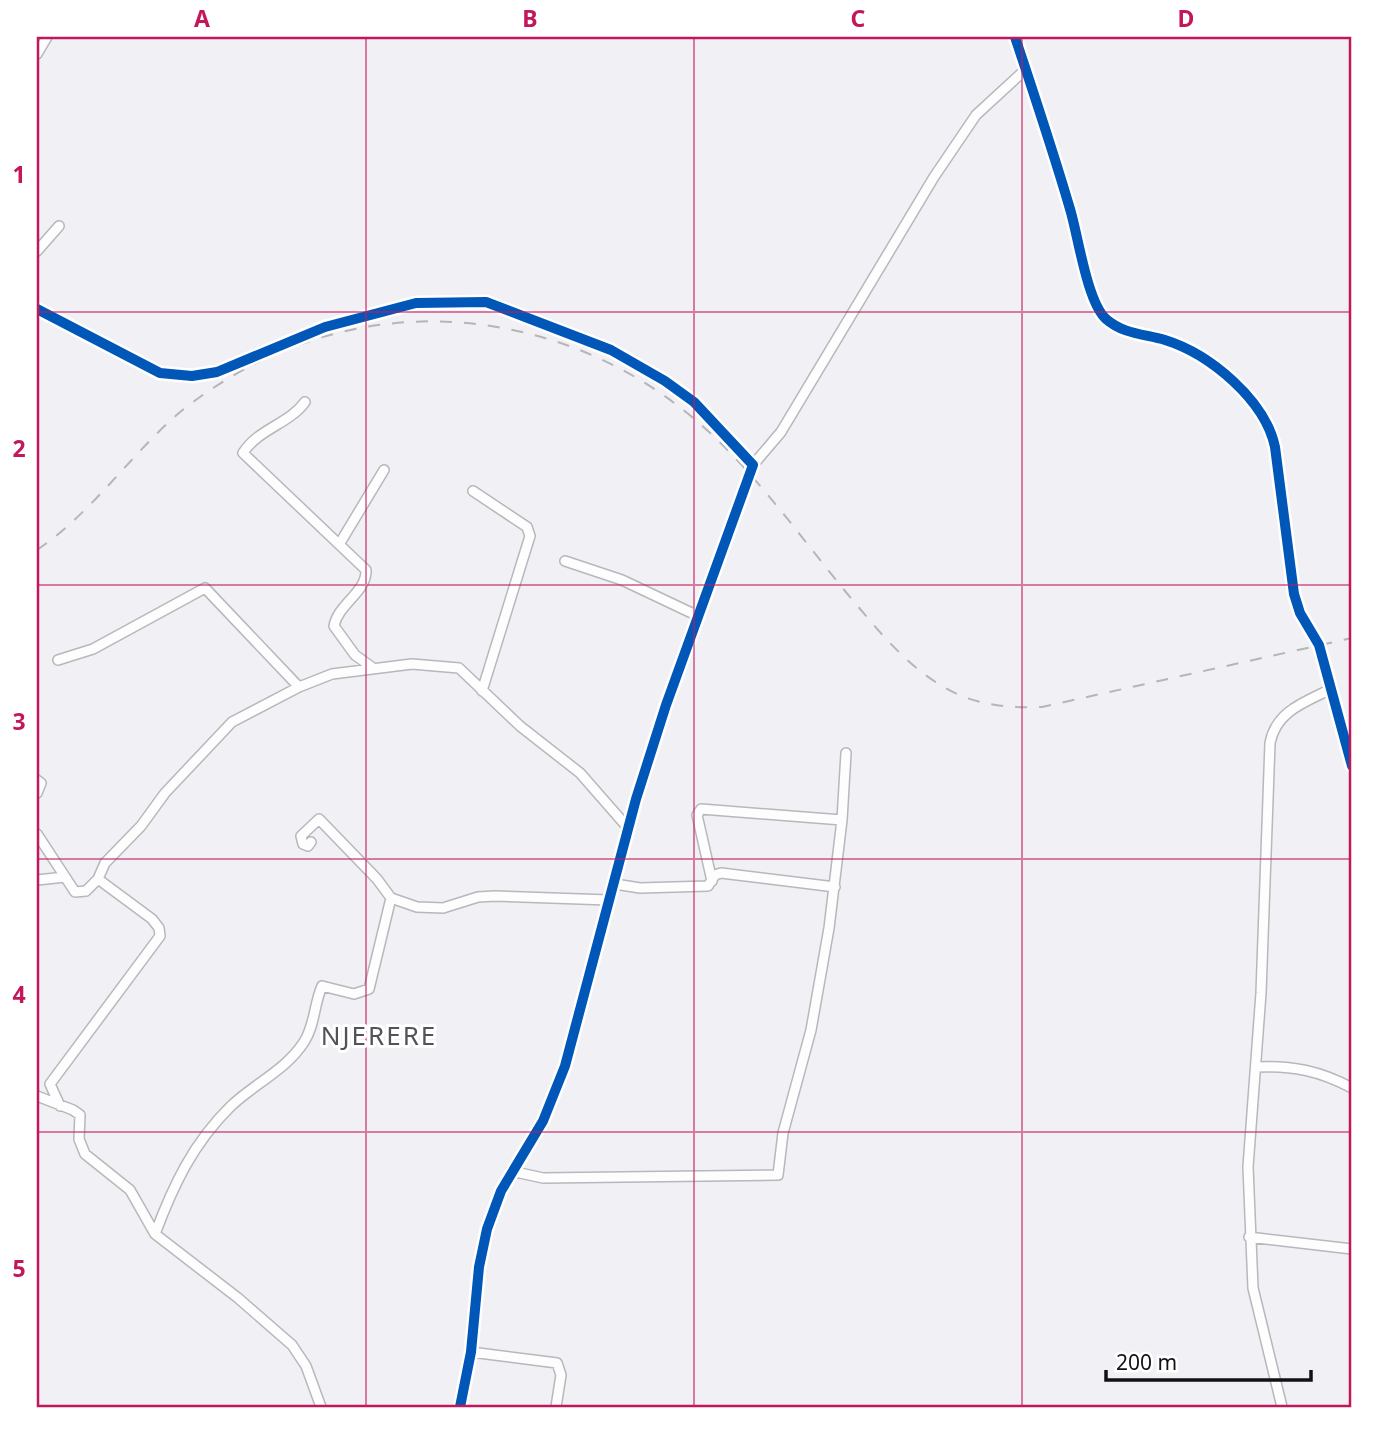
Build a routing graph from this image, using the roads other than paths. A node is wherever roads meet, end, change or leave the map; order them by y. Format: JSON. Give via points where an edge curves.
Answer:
{"nodes":[{"id":1,"x":47,"y":37,"type":"edge"},
{"id":2,"x":1015,"y":37,"type":"edge"},
{"id":3,"x":37,"y":54,"type":"edge"},
{"id":4,"x":1026,"y":69,"type":"junction"},
{"id":5,"x":59,"y":226,"type":"dead end"},
{"id":6,"x":37,"y":251,"type":"edge"},
{"id":7,"x":37,"y":309,"type":"edge"},
{"id":8,"x":305,"y":402,"type":"dead end"},
{"id":9,"x":753,"y":465,"type":"junction"},
{"id":10,"x":384,"y":470,"type":"dead end"},
{"id":11,"x":473,"y":491,"type":"dead end"},
{"id":12,"x":340,"y":543,"type":"junction"},
{"id":13,"x":565,"y":561,"type":"dead end"},
{"id":14,"x":698,"y":616,"type":"junction"},
{"id":15,"x":58,"y":660,"type":"dead end"},
{"id":16,"x":373,"y":668,"type":"junction"},
{"id":17,"x":299,"y":687,"type":"junction"},
{"id":18,"x":1331,"y":689,"type":"junction"},
{"id":19,"x":482,"y":691,"type":"junction"},
{"id":20,"x":846,"y":753,"type":"dead end"},
{"id":21,"x":1352,"y":766,"type":"edge"},
{"id":22,"x":37,"y":780,"type":"edge"},
{"id":23,"x":37,"y":793,"type":"edge"},
{"id":24,"x":842,"y":820,"type":"junction"},
{"id":25,"x":629,"y":829,"type":"junction"},
{"id":26,"x":37,"y":834,"type":"edge"},
{"id":27,"x":311,"y":842,"type":"dead end"},
{"id":28,"x":65,"y":877,"type":"junction"},
{"id":29,"x":98,"y":879,"type":"junction"},
{"id":30,"x":37,"y":880,"type":"edge"},
{"id":31,"x":712,"y":882,"type":"junction"},
{"id":32,"x":615,"y":884,"type":"junction"},
{"id":33,"x":835,"y":887,"type":"junction"},
{"id":34,"x":391,"y":898,"type":"junction"},
{"id":35,"x":609,"y":900,"type":"junction"},
{"id":36,"x":1256,"y":1067,"type":"junction"},
{"id":37,"x":1352,"y":1088,"type":"edge"},
{"id":38,"x":37,"y":1097,"type":"edge"},
{"id":39,"x":60,"y":1105,"type":"junction"},
{"id":40,"x":511,"y":1171,"type":"junction"},
{"id":41,"x":155,"y":1234,"type":"junction"},
{"id":42,"x":1249,"y":1237,"type":"junction"},
{"id":43,"x":1352,"y":1250,"type":"edge"},
{"id":44,"x":471,"y":1352,"type":"junction"},
{"id":45,"x":321,"y":1407,"type":"edge"},
{"id":46,"x":460,"y":1407,"type":"edge"},
{"id":47,"x":556,"y":1407,"type":"edge"},
{"id":48,"x":1282,"y":1407,"type":"edge"}],
"edges":[{"from":1,"to":3,"type":"street"},
{"from":2,"to":4,"type":"street"},
{"from":4,"to":9,"type":"street","via":[[976,115],[922,195],[781,432]]},
{"from":4,"to":18,"type":"street","via":[[1103,317],[1130,332],[1168,341],[1211,365],[1242,388],[1268,424],[1294,594],[1319,645]]},
{"from":5,"to":6,"type":"street"},
{"from":7,"to":9,"type":"street","via":[[153,369],[192,376],[217,372],[325,327],[416,303],[486,302],[611,350],[665,381],[694,402]]},
{"from":8,"to":12,"type":"street","via":[[243,453]]},
{"from":9,"to":14,"type":"street"},
{"from":10,"to":12,"type":"street"},
{"from":11,"to":19,"type":"street","via":[[527,527],[530,536]]},
{"from":12,"to":16,"type":"street","via":[[366,575],[334,626],[355,655]]},
{"from":13,"to":14,"type":"street","via":[[622,580]]},
{"from":14,"to":25,"type":"street"},
{"from":15,"to":17,"type":"street","via":[[93,649],[205,589]]},
{"from":16,"to":17,"type":"street","via":[[332,674]]},
{"from":16,"to":19,"type":"street","via":[[449,665],[466,673]]},
{"from":17,"to":29,"type":"street","via":[[220,732],[105,863]]},
{"from":18,"to":21,"type":"street"},
{"from":18,"to":36,"type":"street","via":[[1287,712],[1271,734]]},
{"from":19,"to":25,"type":"street","via":[[579,773]]},
{"from":20,"to":24,"type":"street"},
{"from":22,"to":23,"type":"street","via":[[41,783]]},
{"from":24,"to":31,"type":"street","via":[[701,809],[697,815]]},
{"from":24,"to":33,"type":"street"},
{"from":25,"to":32,"type":"street"},
{"from":26,"to":28,"type":"street"},
{"from":27,"to":34,"type":"street","via":[[303,844],[301,836],[319,818]]},
{"from":28,"to":29,"type":"street","via":[[75,892],[86,891]]},
{"from":28,"to":30,"type":"street"},
{"from":29,"to":39,"type":"street","via":[[152,919],[160,936],[50,1084]]},
{"from":31,"to":32,"type":"street","via":[[708,886],[640,888]]},
{"from":31,"to":33,"type":"street","via":[[721,873]]},
{"from":32,"to":35,"type":"street"},
{"from":33,"to":40,"type":"street","via":[[811,1030],[778,1175],[561,1178]]},
{"from":34,"to":35,"type":"street","via":[[422,908],[495,896]]},
{"from":34,"to":41,"type":"street","via":[[369,989],[354,994],[322,986],[304,1042],[284,1065],[231,1106],[200,1142],[169,1194]]},
{"from":35,"to":40,"type":"street","via":[[565,1066],[543,1121]]},
{"from":36,"to":37,"type":"street","via":[[1314,1070]]},
{"from":36,"to":42,"type":"street","via":[[1248,1167]]},
{"from":38,"to":39,"type":"street"},
{"from":39,"to":41,"type":"street","via":[[80,1115],[79,1139],[85,1154],[130,1190]]},
{"from":40,"to":44,"type":"street","via":[[487,1229]]},
{"from":41,"to":45,"type":"street","via":[[292,1345],[306,1366]]},
{"from":42,"to":43,"type":"street"},
{"from":42,"to":48,"type":"street","via":[[1253,1288]]},
{"from":44,"to":46,"type":"street"},
{"from":44,"to":47,"type":"street","via":[[557,1363],[561,1375]]}]}
